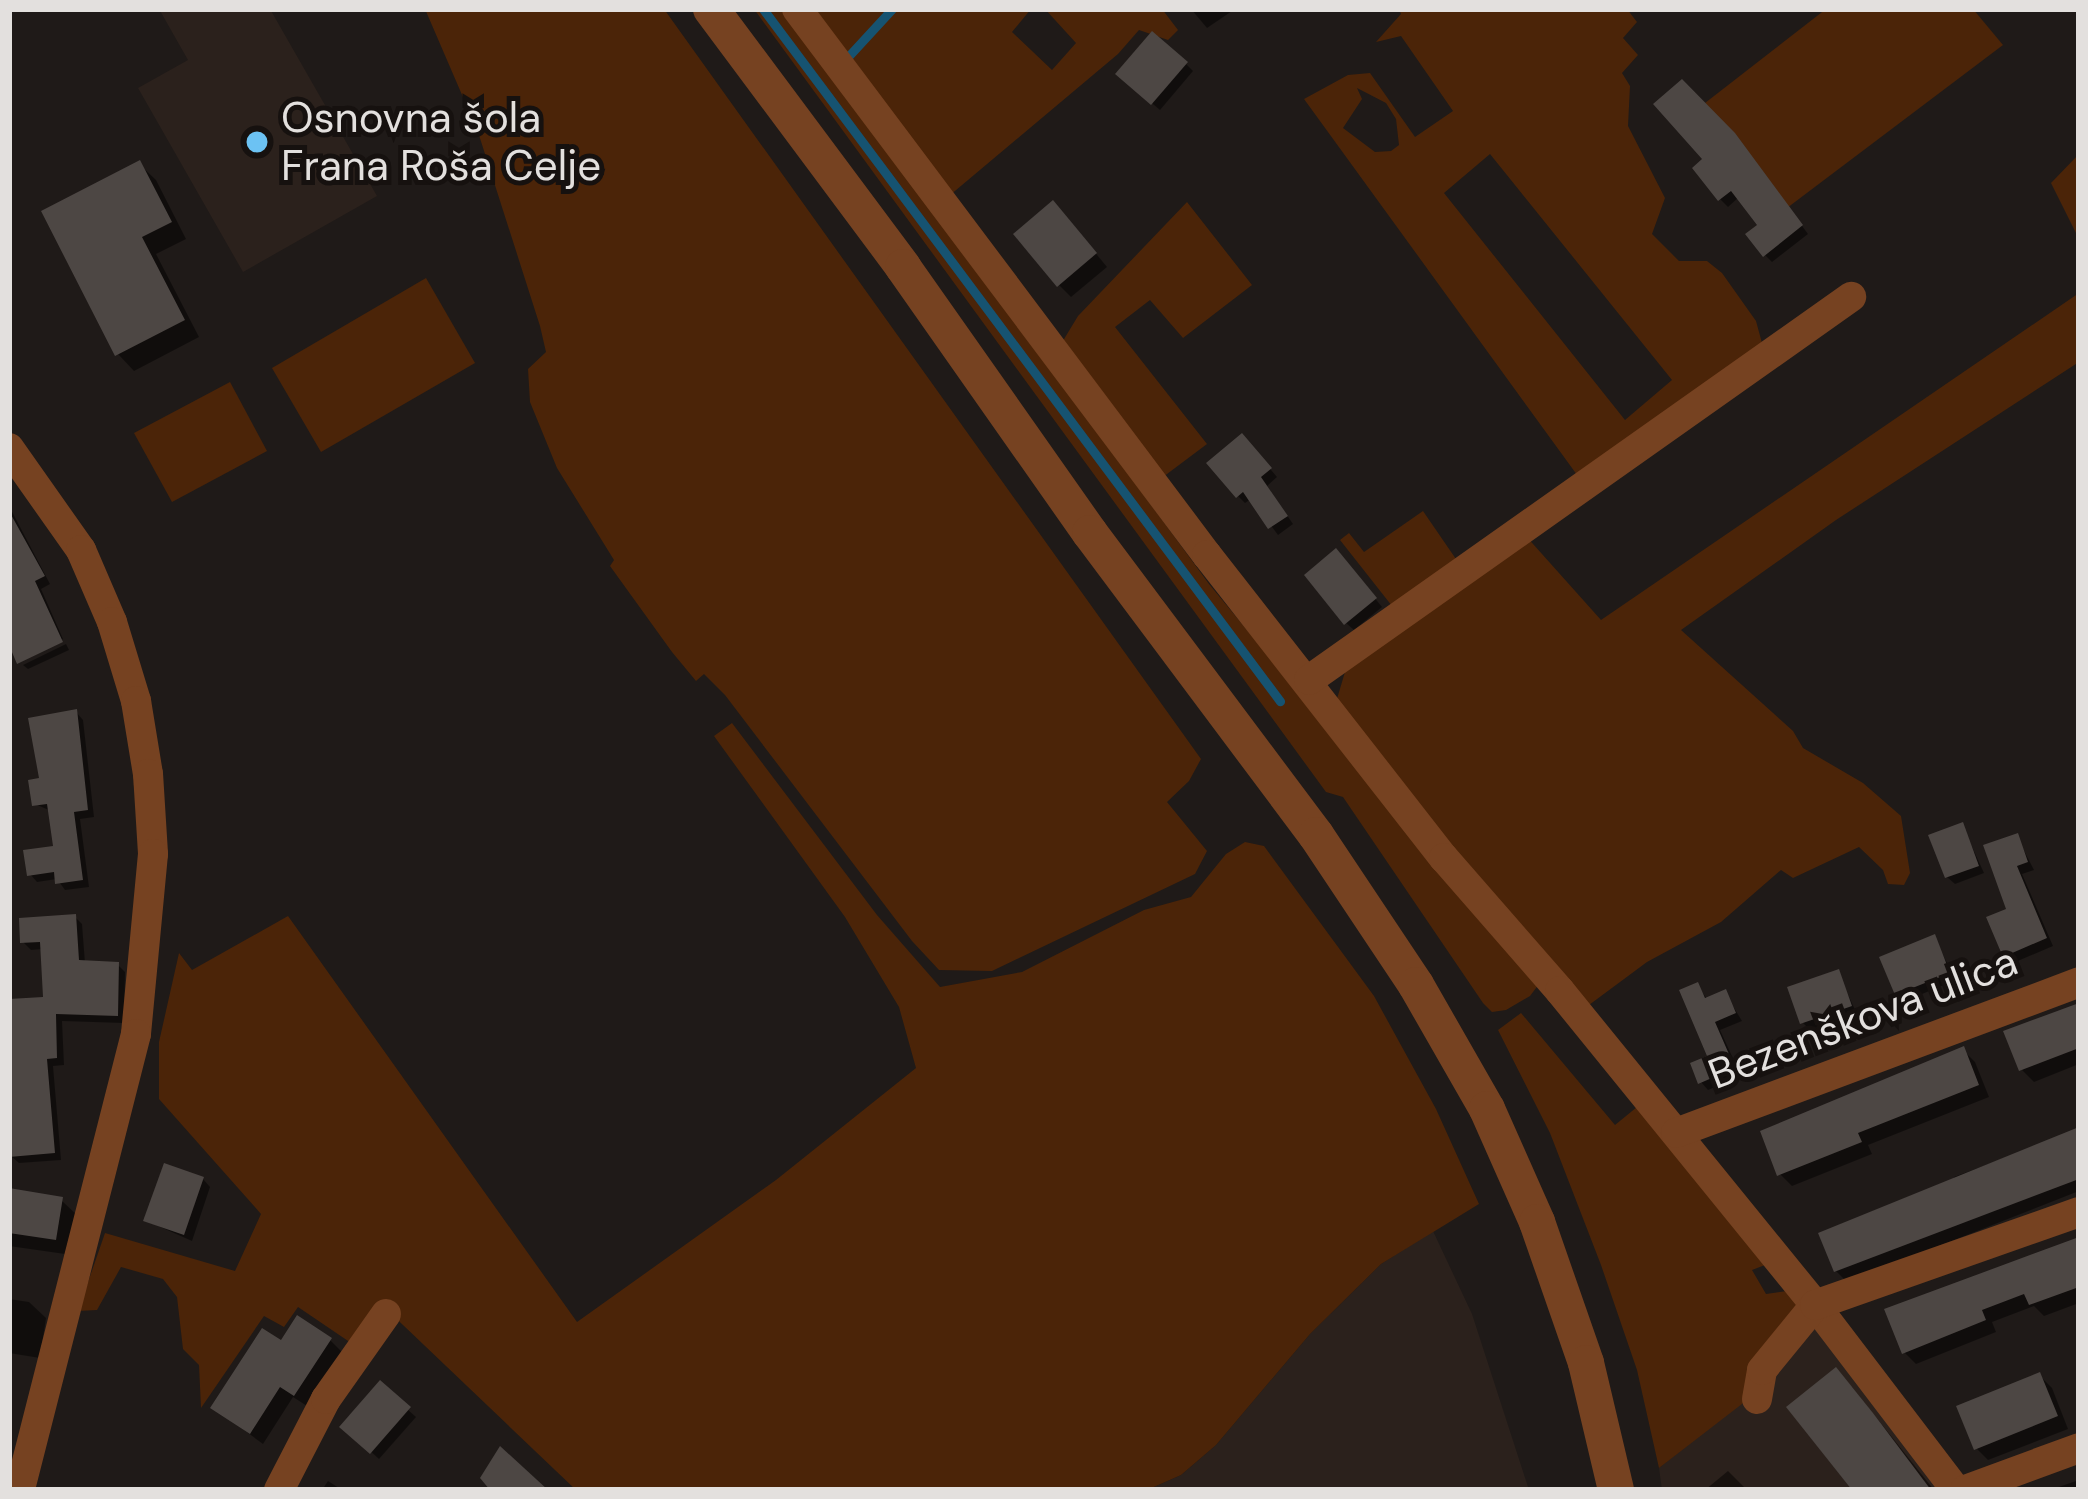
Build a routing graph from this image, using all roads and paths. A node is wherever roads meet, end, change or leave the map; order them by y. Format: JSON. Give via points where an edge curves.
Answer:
{"nodes":[{"id":1,"x":711,"y":9,"type":"edge"},
{"id":2,"x":797,"y":9,"type":"edge"},
{"id":3,"x":1851,"y":297,"type":"dead end"},
{"id":4,"x":9,"y":448,"type":"edge"},
{"id":5,"x":1309,"y":680,"type":"junction"},
{"id":6,"x":2079,"y":982,"type":"edge"},
{"id":7,"x":1676,"y":1133,"type":"junction"},
{"id":8,"x":2079,"y":1212,"type":"edge"},
{"id":9,"x":1815,"y":1305,"type":"junction"},
{"id":10,"x":386,"y":1314,"type":"dead end"},
{"id":11,"x":1756,"y":1399,"type":"dead end"},
{"id":12,"x":2079,"y":1448,"type":"edge"},
{"id":13,"x":20,"y":1490,"type":"edge"},
{"id":14,"x":279,"y":1490,"type":"edge"},
{"id":15,"x":1616,"y":1490,"type":"edge"},
{"id":16,"x":1960,"y":1490,"type":"edge"}],
"edges":[{"from":1,"to":15,"type":"street","via":[[1316,835],[1416,985],[1487,1109],[1537,1222],[1586,1363]]},
{"from":2,"to":5,"type":"street","via":[[1042,341]]},
{"from":3,"to":5,"type":"street"},
{"from":4,"to":13,"type":"street","via":[[81,550],[112,622],[139,719],[152,854],[136,1034]]},
{"from":5,"to":7,"type":"street","via":[[1444,858]]},
{"from":6,"to":7,"type":"street","name":"Bezenškova ulica"},
{"from":7,"to":9,"type":"street"},
{"from":8,"to":9,"type":"street"},
{"from":9,"to":11,"type":"street","via":[[1762,1370]]},
{"from":9,"to":16,"type":"street"},
{"from":10,"to":14,"type":"street","via":[[326,1399]]},
{"from":12,"to":16,"type":"street"}]}
